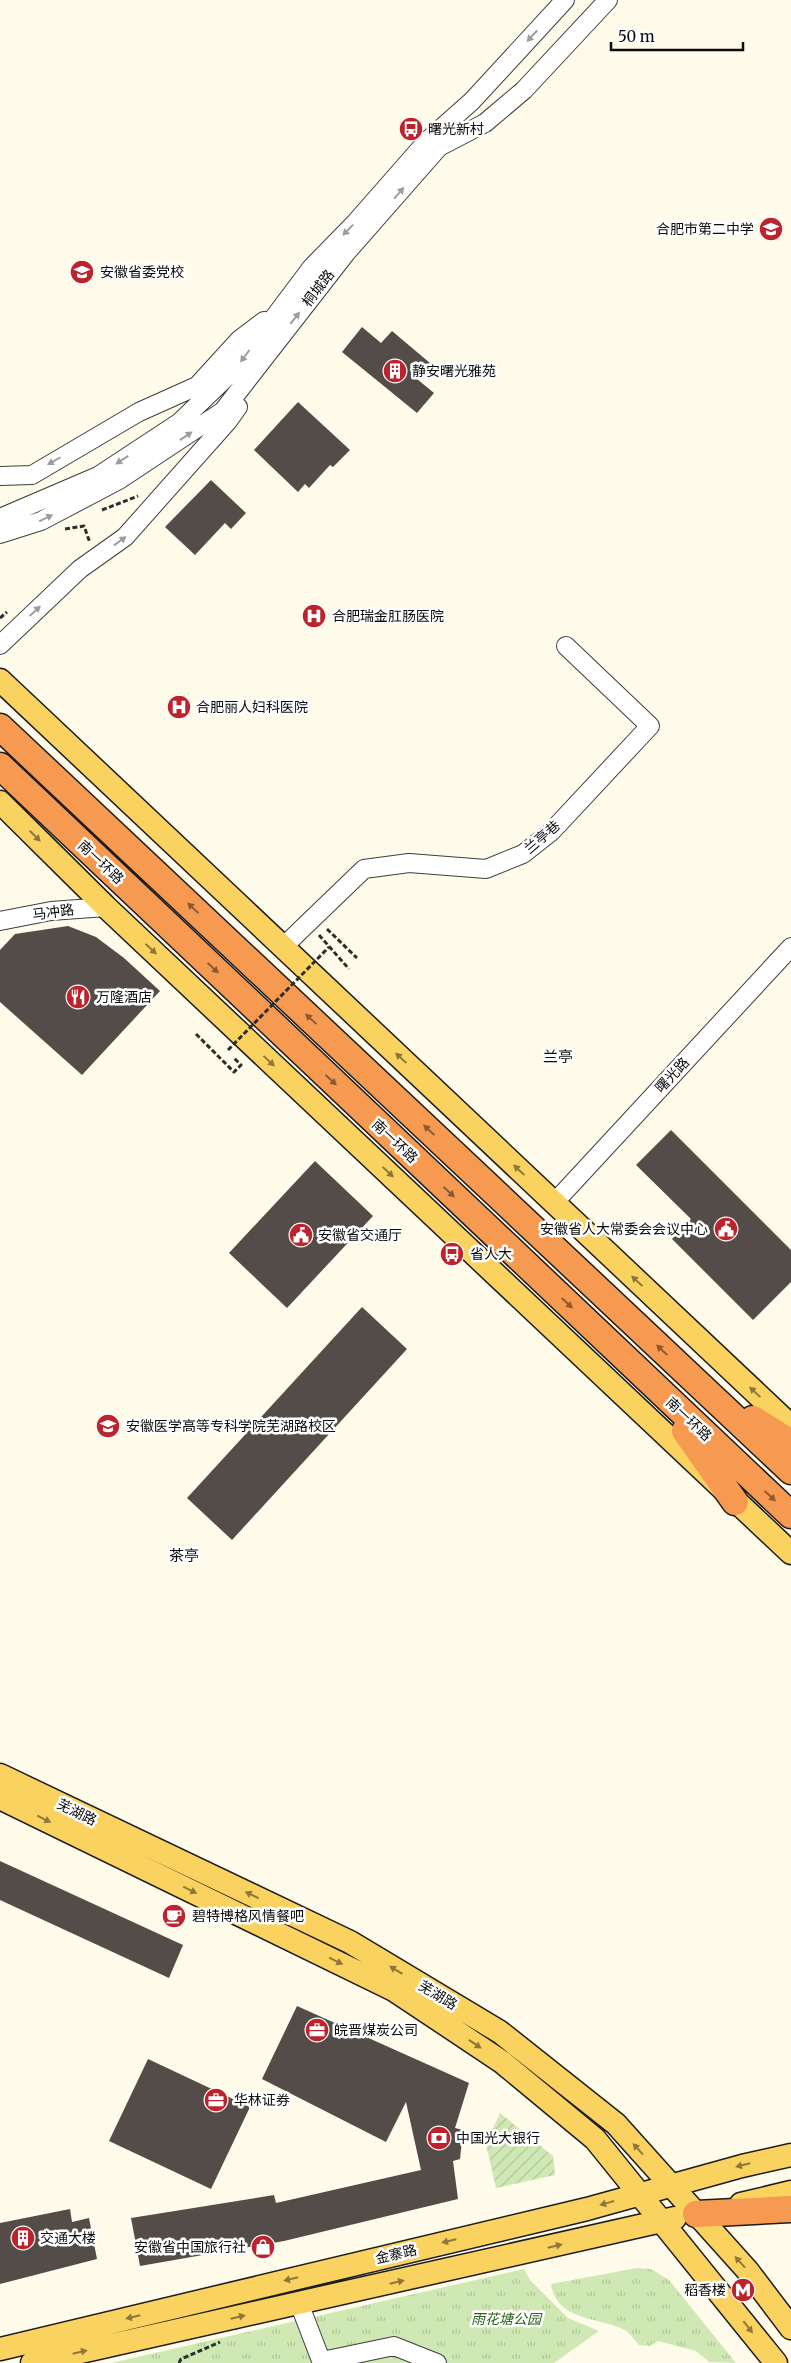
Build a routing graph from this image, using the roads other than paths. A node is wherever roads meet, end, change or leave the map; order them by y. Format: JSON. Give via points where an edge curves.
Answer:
{"nodes":[{"id":1,"x":565,"y":0,"type":"edge"},
{"id":2,"x":608,"y":0,"type":"edge"},
{"id":3,"x":281,"y":308,"type":"junction"},
{"id":4,"x":247,"y":380,"type":"junction"},
{"id":5,"x":0,"y":476,"type":"edge"},
{"id":6,"x":0,"y":518,"type":"edge"},
{"id":7,"x":0,"y":534,"type":"edge"},
{"id":8,"x":0,"y":645,"type":"edge"},
{"id":9,"x":566,"y":646,"type":"dead end"},
{"id":10,"x":0,"y":680,"type":"edge"},
{"id":11,"x":0,"y":727,"type":"edge"},
{"id":12,"x":0,"y":766,"type":"edge"},
{"id":13,"x":0,"y":802,"type":"edge"},
{"id":14,"x":106,"y":907,"type":"junction"},
{"id":15,"x":0,"y":921,"type":"edge"},
{"id":16,"x":283,"y":947,"type":"junction"},
{"id":17,"x":791,"y":947,"type":"edge"},
{"id":18,"x":554,"y":1203,"type":"junction"},
{"id":19,"x":651,"y":1384,"type":"junction"},
{"id":20,"x":791,"y":1426,"type":"edge"},
{"id":21,"x":785,"y":1456,"type":"edge"},
{"id":22,"x":735,"y":1502,"type":"junction"},
{"id":23,"x":791,"y":1515,"type":"edge"},
{"id":24,"x":791,"y":1553,"type":"edge"},
{"id":25,"x":0,"y":1775,"type":"edge"},
{"id":26,"x":0,"y":1798,"type":"edge"},
{"id":27,"x":791,"y":2155,"type":"edge"},
{"id":28,"x":671,"y":2185,"type":"junction"},
{"id":29,"x":791,"y":2192,"type":"edge"},
{"id":30,"x":640,"y":2194,"type":"junction"},
{"id":31,"x":791,"y":2209,"type":"edge"},
{"id":32,"x":696,"y":2214,"type":"junction"},
{"id":33,"x":662,"y":2221,"type":"junction"},
{"id":34,"x":299,"y":2304,"type":"junction"},
{"id":35,"x":791,"y":2328,"type":"edge"},
{"id":36,"x":0,"y":2349,"type":"edge"},
{"id":37,"x":322,"y":2362,"type":"edge"},
{"id":38,"x":32,"y":2363,"type":"edge"},
{"id":39,"x":437,"y":2363,"type":"edge"},
{"id":40,"x":776,"y":2363,"type":"edge"}],
"edges":[{"from":1,"to":3,"type":"street","name":"桐城路","one_way":true,"via":[[472,101],[427,141],[312,267]]},
{"from":4,"to":2,"type":"street","name":"桐城路","one_way":true,"via":[[346,253],[439,147],[485,123],[524,90]]},
{"from":3,"to":5,"type":"street","one_way":true,"via":[[239,340],[197,386],[139,412],[32,475]]},
{"from":3,"to":6,"type":"street","name":"桐城路","one_way":true,"via":[[236,368],[180,422],[98,476]]},
{"from":7,"to":4,"type":"street","name":"桐城路","one_way":true,"via":[[40,522],[119,480],[223,411]]},
{"from":8,"to":4,"type":"street","one_way":true,"via":[[80,569],[125,537],[228,421],[236,410]]},
{"from":9,"to":16,"type":"street","name":"兰亭巷","via":[[650,726],[551,832],[524,854],[486,869],[409,863],[364,869]]},
{"from":10,"to":16,"type":"main road"},
{"from":21,"to":11,"type":"highway","one_way":true,"via":[[698,1383]]},
{"from":12,"to":19,"type":"highway","name":"南一环路","one_way":true},
{"from":13,"to":14,"type":"main road","one_way":true},
{"from":14,"to":15,"type":"street","name":"马冲路","via":[[51,911]]},
{"from":14,"to":22,"type":"main road","one_way":true},
{"from":18,"to":16,"type":"main road","one_way":true},
{"from":17,"to":18,"type":"street","name":"曙光路"},
{"from":20,"to":18,"type":"main road","one_way":true},
{"from":19,"to":22,"type":"highway"},
{"from":19,"to":23,"type":"highway","name":"南一环路","one_way":true},
{"from":22,"to":24,"type":"main road"},
{"from":28,"to":25,"type":"main road","name":"芜湖路","one_way":true,"via":[[616,2124],[500,2032],[350,1942]]},
{"from":26,"to":30,"type":"main road","name":"芜湖路","one_way":true,"via":[[394,1990],[502,2062],[545,2097],[595,2139]]},
{"from":27,"to":28,"type":"main road","name":"金寨路","one_way":true},
{"from":28,"to":30,"type":"main road","name":"金寨路"},
{"from":28,"to":32,"type":"main road","name":"芜湖路"},
{"from":29,"to":32,"type":"main road","name":"金寨路"},
{"from":30,"to":33,"type":"main road","name":"芜湖路"},
{"from":30,"to":36,"type":"main road","name":"金寨路","one_way":true},
{"from":31,"to":32,"type":"highway"},
{"from":32,"to":33,"type":"main road","name":"金寨路"},
{"from":35,"to":32,"type":"main road","name":"芜湖路","one_way":true,"via":[[747,2270]]},
{"from":34,"to":33,"type":"main road","name":"金寨路","one_way":true},
{"from":33,"to":40,"type":"main road","name":"芜湖路","one_way":true},
{"from":34,"to":37,"type":"street"},
{"from":38,"to":34,"type":"main road","name":"金寨路","one_way":true},
{"from":37,"to":39,"type":"street","via":[[394,2346]]}]}
